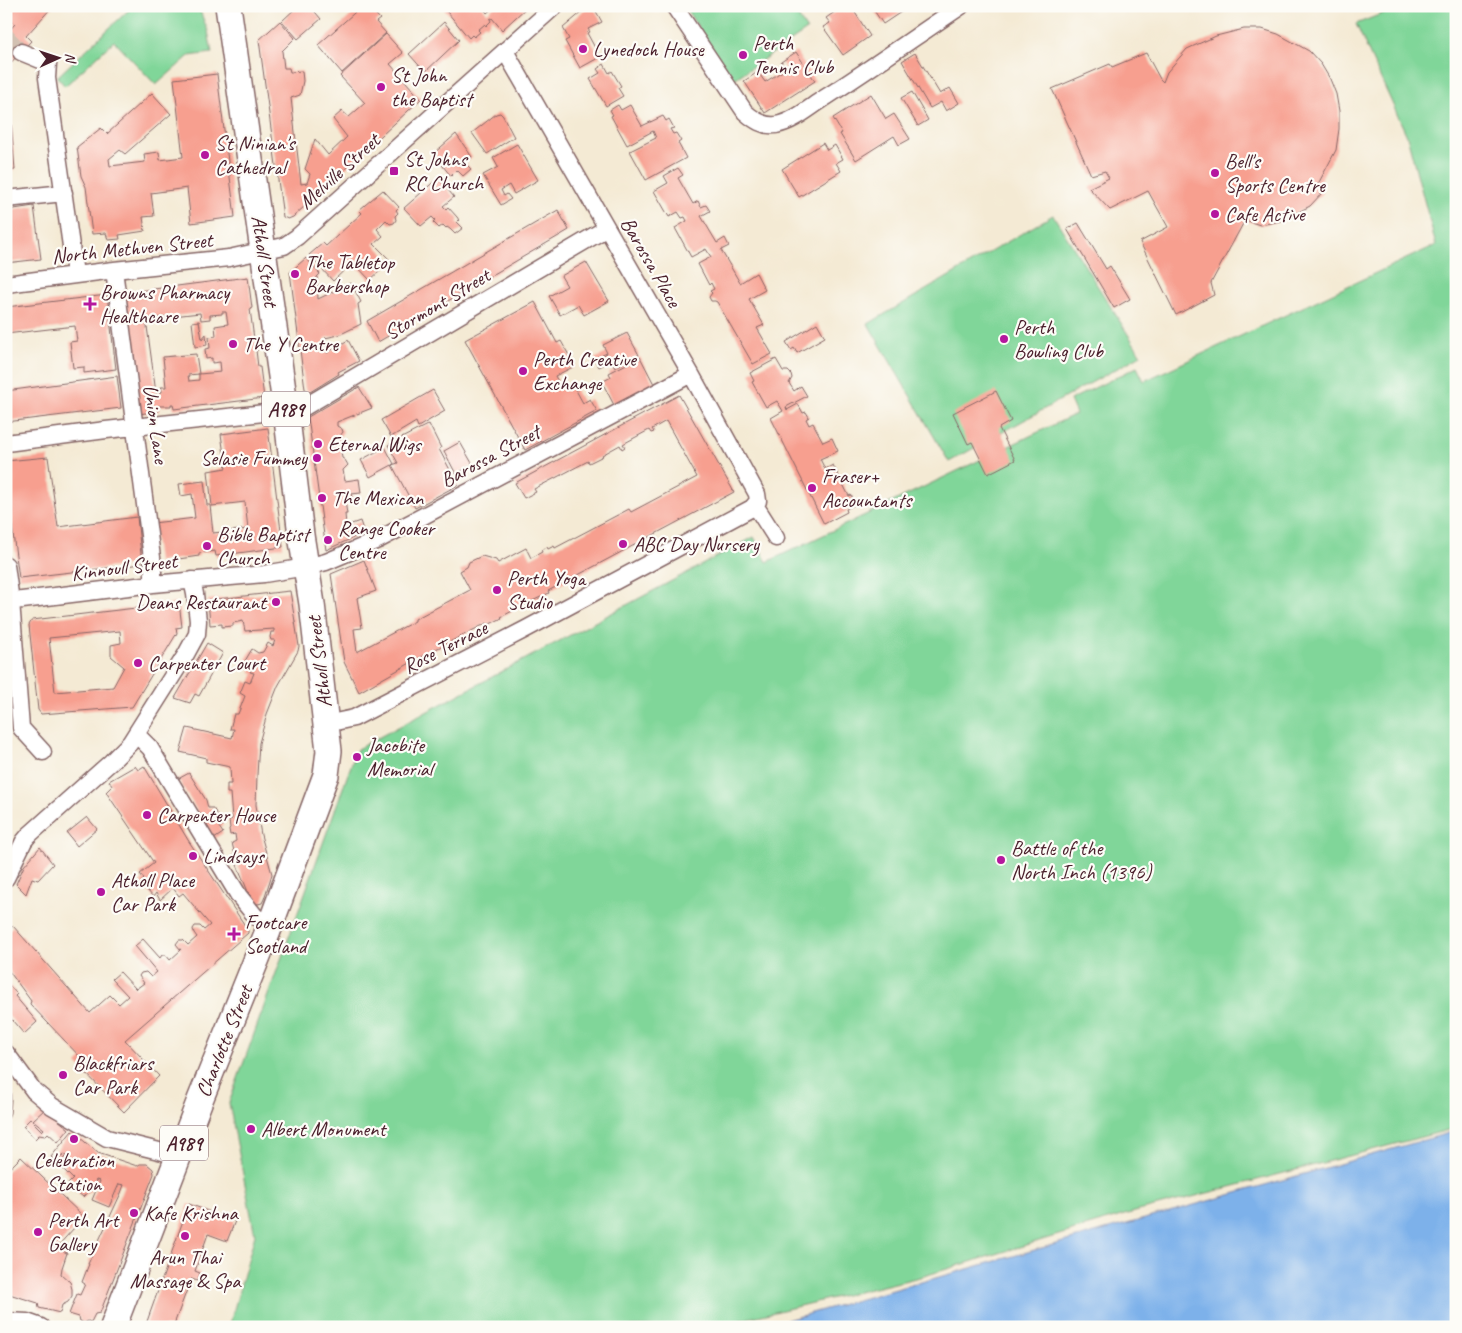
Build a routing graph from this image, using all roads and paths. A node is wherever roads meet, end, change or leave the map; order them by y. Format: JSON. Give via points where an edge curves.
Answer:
{"nodes":[{"id":1,"x":228,"y":6,"type":"edge"},
{"id":2,"x":555,"y":6,"type":"edge"},
{"id":3,"x":674,"y":6,"type":"edge"},
{"id":4,"x":961,"y":6,"type":"edge"},
{"id":5,"x":21,"y":52,"type":"tunnel mouth"},
{"id":6,"x":505,"y":52,"type":"junction"},
{"id":7,"x":64,"y":193,"type":"junction"},
{"id":8,"x":6,"y":199,"type":"edge"},
{"id":9,"x":607,"y":228,"type":"junction"},
{"id":10,"x":263,"y":251,"type":"junction"},
{"id":11,"x":114,"y":270,"type":"junction"},
{"id":12,"x":76,"y":274,"type":"junction"},
{"id":13,"x":6,"y":284,"type":"edge"},
{"id":14,"x":691,"y":374,"type":"junction"},
{"id":15,"x":286,"y":411,"type":"junction"},
{"id":16,"x":135,"y":428,"type":"junction"},
{"id":17,"x":6,"y":443,"type":"edge"},
{"id":18,"x":756,"y":500,"type":"junction"},
{"id":19,"x":776,"y":538,"type":"dead end"},
{"id":20,"x":6,"y":565,"type":"edge"},
{"id":21,"x":306,"y":567,"type":"junction"},
{"id":22,"x":192,"y":580,"type":"junction"},
{"id":23,"x":152,"y":584,"type":"junction"},
{"id":24,"x":9,"y":601,"type":"edge"},
{"id":25,"x":326,"y":724,"type":"junction"},
{"id":26,"x":135,"y":735,"type":"junction"},
{"id":27,"x":43,"y":752,"type":"dead end"},
{"id":28,"x":6,"y":878,"type":"edge"},
{"id":29,"x":271,"y":924,"type":"junction"},
{"id":30,"x":6,"y":1053,"type":"edge"},
{"id":31,"x":178,"y":1158,"type":"junction"},
{"id":32,"x":6,"y":1321,"type":"edge"},
{"id":33,"x":41,"y":1327,"type":"edge"},
{"id":34,"x":113,"y":1327,"type":"edge"}],
"edges":[{"from":1,"to":10,"type":"main road","name":"Atholl Street","number":"A989"},
{"from":2,"to":6,"type":"street","name":"Melville Street"},
{"from":3,"to":4,"type":"street","via":[[745,112],[758,122],[775,125],[788,122]]},
{"from":5,"to":7,"type":"street","via":[[48,63],[47,78]]},
{"from":6,"to":9,"type":"street","name":"Barossa Place"},
{"from":6,"to":10,"type":"street","name":"Melville Street","via":[[297,237],[284,246]]},
{"from":7,"to":8,"type":"street"},
{"from":7,"to":12,"type":"street"},
{"from":9,"to":14,"type":"street","name":"Barossa Place"},
{"from":9,"to":15,"type":"street","name":"Stormont Street","via":[[301,409]]},
{"from":10,"to":11,"type":"street","name":"North Methven Street","via":[[229,258]]},
{"from":10,"to":15,"type":"main road","name":"Atholl Street","number":"A989"},
{"from":11,"to":12,"type":"street","name":"North Methven Street"},
{"from":11,"to":16,"type":"street","name":"Union Lane"},
{"from":12,"to":13,"type":"street","name":"North Methven Street"},
{"from":14,"to":18,"type":"street","name":"Barossa Place"},
{"from":14,"to":21,"type":"street","name":"Barossa Street","via":[[378,540]]},
{"from":15,"to":16,"type":"street","name":"Stormont Street"},
{"from":15,"to":21,"type":"main road","name":"Atholl Street","number":"A989"},
{"from":16,"to":17,"type":"street","name":"Stormont Street"},
{"from":16,"to":23,"type":"street","name":"Union Lane","via":[[153,565]]},
{"from":18,"to":19,"type":"street","name":"Barossa Place"},
{"from":18,"to":25,"type":"street","name":"Rose Terrace","via":[[752,508],[526,629],[354,718]]},
{"from":20,"to":24,"type":"street"},
{"from":21,"to":22,"type":"street","name":"Kinnoull Street"},
{"from":21,"to":25,"type":"main road","name":"Atholl Street","number":"A989"},
{"from":22,"to":23,"type":"street","name":"Kinnoull Street"},
{"from":22,"to":26,"type":"street","via":[[197,634]]},
{"from":23,"to":24,"type":"street","name":"Kinnoull Street"},
{"from":24,"to":27,"type":"street","via":[[21,728]]},
{"from":25,"to":29,"type":"main road","name":"Charlotte Street","number":"A989","via":[[329,751],[326,775]]},
{"from":26,"to":28,"type":"street","via":[[111,762],[29,835]]},
{"from":26,"to":29,"type":"street","via":[[150,748],[239,896],[256,917]]},
{"from":29,"to":31,"type":"main road","name":"Charlotte Street","number":"A989"},
{"from":30,"to":31,"type":"street","via":[[34,1091],[52,1106],[108,1138]]},
{"from":31,"to":34,"type":"main road","name":"Charlotte Street","number":"A989"},
{"from":32,"to":33,"type":"street","via":[[27,1322]]}]}
